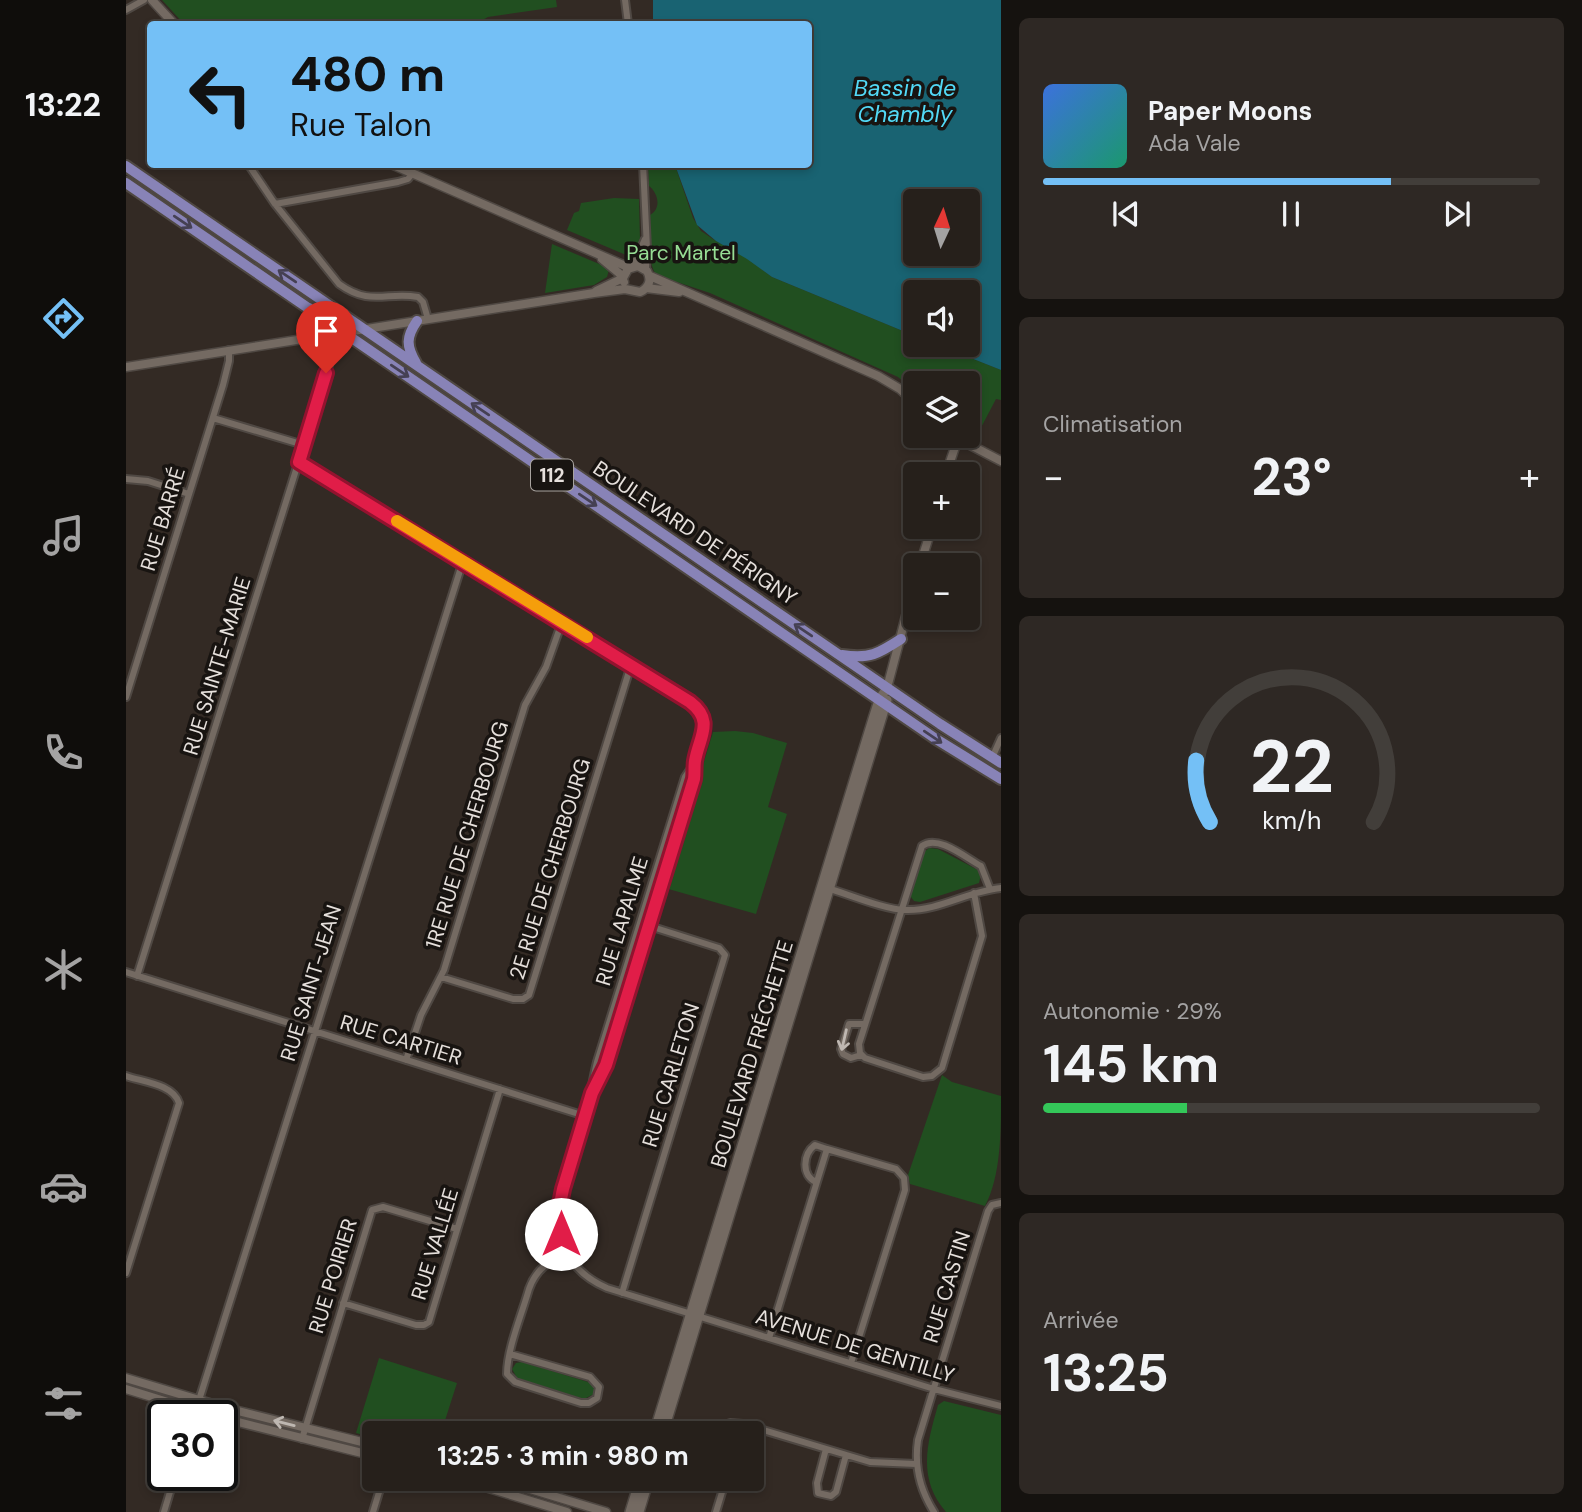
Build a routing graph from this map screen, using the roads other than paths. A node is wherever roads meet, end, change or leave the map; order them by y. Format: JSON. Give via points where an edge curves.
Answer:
{"nodes":[{"id":1,"x":144,"y":0,"type":"edge"},
{"id":2,"x":152,"y":0,"type":"edge"},
{"id":3,"x":625,"y":0,"type":"edge"},
{"id":4,"x":126,"y":10,"type":"edge"},
{"id":5,"x":171,"y":21,"type":"edge"},
{"id":6,"x":628,"y":21,"type":"edge"},
{"id":7,"x":126,"y":166,"type":"edge"},
{"id":8,"x":251,"y":168,"type":"edge"},
{"id":9,"x":399,"y":168,"type":"edge"},
{"id":10,"x":643,"y":168,"type":"edge"},
{"id":11,"x":412,"y":174,"type":"junction"},
{"id":12,"x":126,"y":184,"type":"edge"},
{"id":13,"x":275,"y":204,"type":"junction"},
{"id":14,"x":646,"y":237,"type":"junction"},
{"id":15,"x":597,"y":255,"type":"junction"},
{"id":16,"x":632,"y":267,"type":"junction"},
{"id":17,"x":648,"y":273,"type":"junction"},
{"id":18,"x":623,"y":278,"type":"junction"},
{"id":19,"x":646,"y":288,"type":"junction"},
{"id":20,"x":629,"y":290,"type":"junction"},
{"id":21,"x":682,"y":292,"type":"junction"},
{"id":22,"x":593,"y":293,"type":"junction"},
{"id":23,"x":309,"y":309,"type":"junction"},
{"id":24,"x":423,"y":320,"type":"junction"},
{"id":25,"x":364,"y":329,"type":"junction"},
{"id":26,"x":344,"y":332,"type":"junction"},
{"id":27,"x":303,"y":339,"type":"junction"},
{"id":28,"x":229,"y":350,"type":"junction"},
{"id":29,"x":328,"y":365,"type":"dead end"},
{"id":30,"x":418,"y":366,"type":"junction"},
{"id":31,"x":126,"y":367,"type":"edge"},
{"id":32,"x":903,"y":391,"type":"edge"},
{"id":33,"x":213,"y":418,"type":"junction"},
{"id":34,"x":304,"y":445,"type":"junction"},
{"id":35,"x":977,"y":448,"type":"edge"},
{"id":36,"x":1001,"y":461,"type":"edge"},
{"id":37,"x":299,"y":462,"type":"junction"},
{"id":38,"x":126,"y":479,"type":"edge"},
{"id":39,"x":189,"y":494,"type":"junction"},
{"id":40,"x":463,"y":561,"type":"junction"},
{"id":41,"x":562,"y":622,"type":"junction"},
{"id":42,"x":903,"y":630,"type":"edge"},
{"id":43,"x":901,"y":639,"type":"junction"},
{"id":44,"x":839,"y":654,"type":"junction"},
{"id":45,"x":631,"y":666,"type":"junction"},
{"id":46,"x":887,"y":688,"type":"junction"},
{"id":47,"x":126,"y":697,"type":"edge"},
{"id":48,"x":883,"y":703,"type":"junction"},
{"id":49,"x":1001,"y":738,"type":"edge"},
{"id":50,"x":996,"y":761,"type":"edge"},
{"id":51,"x":694,"y":764,"type":"junction"},
{"id":52,"x":1001,"y":779,"type":"edge"},
{"id":53,"x":826,"y":887,"type":"junction"},
{"id":54,"x":1001,"y":888,"type":"edge"},
{"id":55,"x":990,"y":890,"type":"junction"},
{"id":56,"x":974,"y":893,"type":"junction"},
{"id":57,"x":900,"y":910,"type":"junction"},
{"id":58,"x":640,"y":923,"type":"junction"},
{"id":59,"x":649,"y":926,"type":"junction"},
{"id":60,"x":126,"y":972,"type":"edge"},
{"id":61,"x":137,"y":976,"type":"junction"},
{"id":62,"x":441,"y":977,"type":"junction"},
{"id":63,"x":865,"y":1024,"type":"junction"},
{"id":64,"x":314,"y":1031,"type":"junction"},
{"id":65,"x":861,"y":1055,"type":"junction"},
{"id":66,"x":406,"y":1059,"type":"junction"},
{"id":67,"x":126,"y":1076,"type":"edge"},
{"id":68,"x":500,"y":1089,"type":"junction"},
{"id":69,"x":592,"y":1093,"type":"junction"},
{"id":70,"x":585,"y":1116,"type":"junction"},
{"id":71,"x":827,"y":1149,"type":"junction"},
{"id":72,"x":816,"y":1182,"type":"junction"},
{"id":73,"x":1001,"y":1203,"type":"edge"},
{"id":74,"x":457,"y":1229,"type":"junction"},
{"id":75,"x":568,"y":1252,"type":"junction"},
{"id":76,"x":126,"y":1273,"type":"edge"},
{"id":77,"x":622,"y":1293,"type":"junction"},
{"id":78,"x":343,"y":1303,"type":"junction"},
{"id":79,"x":695,"y":1315,"type":"junction"},
{"id":80,"x":769,"y":1338,"type":"junction"},
{"id":81,"x":510,"y":1353,"type":"junction"},
{"id":82,"x":851,"y":1363,"type":"junction"},
{"id":83,"x":126,"y":1377,"type":"edge"},
{"id":84,"x":126,"y":1389,"type":"edge"},
{"id":85,"x":934,"y":1389,"type":"junction"},
{"id":86,"x":158,"y":1400,"type":"edge"},
{"id":87,"x":196,"y":1400,"type":"edge"},
{"id":88,"x":199,"y":1400,"type":"edge"},
{"id":89,"x":1001,"y":1406,"type":"edge"},
{"id":90,"x":238,"y":1411,"type":"edge"},
{"id":91,"x":658,"y":1421,"type":"edge"},
{"id":92,"x":666,"y":1421,"type":"edge"},
{"id":93,"x":238,"y":1422,"type":"edge"},
{"id":94,"x":305,"y":1429,"type":"junction"},
{"id":95,"x":764,"y":1430,"type":"edge"},
{"id":96,"x":302,"y":1439,"type":"junction"},
{"id":97,"x":362,"y":1442,"type":"edge"},
{"id":98,"x":826,"y":1449,"type":"junction"},
{"id":99,"x":362,"y":1454,"type":"edge"},
{"id":100,"x":846,"y":1455,"type":"junction"},
{"id":101,"x":916,"y":1464,"type":"junction"},
{"id":102,"x":170,"y":1491,"type":"edge"},
{"id":103,"x":379,"y":1491,"type":"edge"},
{"id":104,"x":495,"y":1491,"type":"edge"},
{"id":105,"x":536,"y":1491,"type":"edge"},
{"id":106,"x":636,"y":1491,"type":"edge"},
{"id":107,"x":645,"y":1491,"type":"edge"},
{"id":108,"x":722,"y":1491,"type":"edge"},
{"id":109,"x":556,"y":1497,"type":"junction"},
{"id":110,"x":553,"y":1510,"type":"edge"},
{"id":111,"x":714,"y":1511,"type":"edge"},
{"id":112,"x":164,"y":1512,"type":"edge"},
{"id":113,"x":373,"y":1512,"type":"edge"},
{"id":114,"x":567,"y":1512,"type":"edge"},
{"id":115,"x":606,"y":1512,"type":"edge"},
{"id":116,"x":630,"y":1512,"type":"edge"},
{"id":117,"x":639,"y":1512,"type":"edge"},
{"id":118,"x":934,"y":1512,"type":"edge"}],
"edges":[{"from":1,"to":4,"type":"street"},
{"from":2,"to":5,"type":"street"},
{"from":3,"to":6,"type":"street"},
{"from":25,"to":7,"type":"main road","name":"BOULEVARD DE PÉRIGNY","number":"112","one_way":true},
{"from":8,"to":13,"type":"street"},
{"from":9,"to":11,"type":"street"},
{"from":10,"to":14,"type":"street"},
{"from":11,"to":13,"type":"street","via":[[398,182]]},
{"from":11,"to":15,"type":"street"},
{"from":12,"to":23,"type":"main road","name":"BOULEVARD DE PÉRIGNY","number":"112","one_way":true},
{"from":13,"to":24,"type":"street","via":[[343,287],[371,298],[418,298],[423,302]]},
{"from":14,"to":16,"type":"street"},
{"from":14,"to":17,"type":"street"},
{"from":15,"to":16,"type":"street"},
{"from":15,"to":18,"type":"street"},
{"from":16,"to":17,"type":"street"},
{"from":16,"to":18,"type":"street"},
{"from":17,"to":19,"type":"street"},
{"from":17,"to":21,"type":"street"},
{"from":18,"to":20,"type":"street"},
{"from":18,"to":22,"type":"street"},
{"from":19,"to":20,"type":"street"},
{"from":19,"to":21,"type":"street"},
{"from":20,"to":22,"type":"street"},
{"from":21,"to":32,"type":"street","via":[[716,303]]},
{"from":22,"to":24,"type":"street"},
{"from":23,"to":26,"type":"main road","name":"BOULEVARD DE PÉRIGNY","number":"112"},
{"from":23,"to":27,"type":"main road","via":[[311,323]]},
{"from":24,"to":25,"type":"street"},
{"from":24,"to":30,"type":"main road","via":[[407,341]]},
{"from":25,"to":26,"type":"street"},
{"from":25,"to":30,"type":"main road","name":"BOULEVARD DE PÉRIGNY","number":"112"},
{"from":26,"to":27,"type":"street"},
{"from":26,"to":48,"type":"main road","name":"BOULEVARD DE PÉRIGNY","number":"112","one_way":true},
{"from":27,"to":28,"type":"street"},
{"from":28,"to":31,"type":"street"},
{"from":28,"to":33,"type":"street","name":"RUE BARRÉ"},
{"from":29,"to":34,"type":"street","name":"RUE SAINTE-MARIE"},
{"from":44,"to":30,"type":"main road","name":"BOULEVARD DE PÉRIGNY","number":"112","one_way":true},
{"from":33,"to":34,"type":"street"},
{"from":33,"to":39,"type":"street","name":"RUE BARRÉ"},
{"from":34,"to":37,"type":"street","name":"RUE SAINTE-MARIE"},
{"from":35,"to":36,"type":"street"},
{"from":37,"to":40,"type":"street"},
{"from":37,"to":61,"type":"street","name":"RUE SAINTE-MARIE"},
{"from":38,"to":39,"type":"street"},
{"from":39,"to":47,"type":"street","name":"RUE BARRÉ"},
{"from":40,"to":41,"type":"street"},
{"from":40,"to":64,"type":"street","name":"RUE SAINT-JEAN"},
{"from":41,"to":45,"type":"street"},
{"from":41,"to":62,"type":"street","name":"1RE RUE DE CHERBOURG","via":[[546,667],[525,705]]},
{"from":42,"to":43,"type":"street","name":"BOULEVARD FRÉCHETTE"},
{"from":43,"to":44,"type":"main road","via":[[867,657]]},
{"from":43,"to":46,"type":"street","name":"BOULEVARD FRÉCHETTE"},
{"from":44,"to":46,"type":"main road","name":"BOULEVARD DE PÉRIGNY","number":"112"},
{"from":45,"to":51,"type":"street","name":"RUE LAPALME","via":[[696,707],[704,720]]},
{"from":45,"to":62,"type":"street","name":"2E RUE DE CHERBOURG","via":[[530,992],[526,998],[513,999]]},
{"from":46,"to":48,"type":"main road","name":"BOULEVARD FRÉCHETTE"},
{"from":46,"to":50,"type":"main road","name":"BOULEVARD DE PÉRIGNY","number":"112"},
{"from":48,"to":52,"type":"main road","name":"BOULEVARD DE PÉRIGNY","number":"112","one_way":true},
{"from":48,"to":53,"type":"main road","name":"BOULEVARD FRÉCHETTE"},
{"from":49,"to":50,"type":"street"},
{"from":51,"to":58,"type":"street","name":"RUE LAPALME","via":[[685,777]]},
{"from":51,"to":59,"type":"street","name":"RUE LAPALME","via":[[694,779]]},
{"from":53,"to":57,"type":"street"},
{"from":53,"to":79,"type":"main road","name":"BOULEVARD FRÉCHETTE"},
{"from":54,"to":55,"type":"street"},
{"from":55,"to":56,"type":"street"},
{"from":55,"to":57,"type":"street","via":[[981,866],[928,842],[919,852]]},
{"from":56,"to":57,"type":"street","via":[[925,908]]},
{"from":56,"to":65,"type":"street","via":[[982,936],[942,1068],[936,1075],[923,1077]]},
{"from":57,"to":63,"type":"street"},
{"from":58,"to":59,"type":"street","name":"RUE CARLETON"},
{"from":58,"to":69,"type":"street","name":"RUE LAPALME","via":[[595,1069]]},
{"from":59,"to":69,"type":"street","name":"RUE LAPALME","via":[[606,1065]]},
{"from":59,"to":77,"type":"street","name":"RUE CARLETON","via":[[719,948],[725,955]]},
{"from":60,"to":61,"type":"street","name":"RUE CARTIER"},
{"from":61,"to":64,"type":"street","name":"RUE CARTIER"},
{"from":62,"to":66,"type":"street","name":"1RE RUE DE CHERBOURG"},
{"from":63,"to":65,"type":"street"},
{"from":63,"to":65,"type":"street","one_way":true,"via":[[849,1024],[841,1048],[847,1056]]},
{"from":64,"to":66,"type":"street","name":"RUE CARTIER"},
{"from":64,"to":88,"type":"street","name":"RUE SAINT-JEAN"},
{"from":66,"to":68,"type":"street","name":"RUE CARTIER"},
{"from":67,"to":76,"type":"street","via":[[171,1090],[179,1103]]},
{"from":68,"to":70,"type":"street","name":"RUE CARTIER"},
{"from":68,"to":74,"type":"street","name":"RUE VALLÉE"},
{"from":69,"to":70,"type":"street","name":"RUE LAPALME"},
{"from":70,"to":75,"type":"street","name":"RUE LAPALME","via":[[559,1209]]},
{"from":71,"to":72,"type":"street"},
{"from":71,"to":72,"type":"street","via":[[815,1145],[810,1149],[805,1169]]},
{"from":71,"to":82,"type":"street","via":[[896,1169],[905,1182]]},
{"from":72,"to":80,"type":"street"},
{"from":73,"to":85,"type":"street","name":"RUE CASTIN","via":[[988,1211]]},
{"from":74,"to":78,"type":"street","name":"RUE VALLÉE","via":[[428,1323],[416,1325]]},
{"from":74,"to":78,"type":"street","name":"RUE POIRIER","via":[[373,1208]]},
{"from":75,"to":77,"type":"street","name":"RUE LAPALME","via":[[589,1277]]},
{"from":75,"to":81,"type":"street","via":[[535,1275]]},
{"from":77,"to":79,"type":"street","name":"RUE LAPALME"},
{"from":78,"to":94,"type":"street","name":"RUE POIRIER"},
{"from":79,"to":80,"type":"street","name":"AVENUE DE GENTILLY"},
{"from":79,"to":91,"type":"main road","name":"BOULEVARD FRÉCHETTE"},
{"from":79,"to":92,"type":"main road","name":"BOULEVARD FRÉCHETTE"},
{"from":80,"to":82,"type":"street","name":"AVENUE DE GENTILLY"},
{"from":81,"to":81,"type":"street","via":[[506,1371],[513,1381],[585,1404],[598,1395],[599,1387],[590,1377]]},
{"from":82,"to":85,"type":"street","name":"AVENUE DE GENTILLY"},
{"from":83,"to":87,"type":"street"},
{"from":84,"to":86,"type":"street"},
{"from":85,"to":89,"type":"street","name":"AVENUE DE GENTILLY"},
{"from":85,"to":101,"type":"street","name":"RUE CASTIN","via":[[919,1435]]},
{"from":94,"to":90,"type":"street","one_way":true},
{"from":93,"to":96,"type":"street"},
{"from":94,"to":96,"type":"street","name":"RUE POIRIER"},
{"from":94,"to":97,"type":"street"},
{"from":95,"to":98,"type":"street"},
{"from":96,"to":99,"type":"street"},
{"from":98,"to":100,"type":"street"},
{"from":98,"to":100,"type":"street","via":[[816,1486],[824,1496],[836,1492]]},
{"from":100,"to":101,"type":"street","via":[[876,1463]]},
{"from":101,"to":118,"type":"street","via":[[922,1490]]},
{"from":102,"to":112,"type":"street"},
{"from":103,"to":113,"type":"street"},
{"from":104,"to":110,"type":"street"},
{"from":105,"to":109,"type":"street"},
{"from":106,"to":116,"type":"main road"},
{"from":107,"to":117,"type":"main road"},
{"from":108,"to":111,"type":"street"},
{"from":109,"to":110,"type":"street"},
{"from":109,"to":115,"type":"street"},
{"from":110,"to":114,"type":"street"}]}
